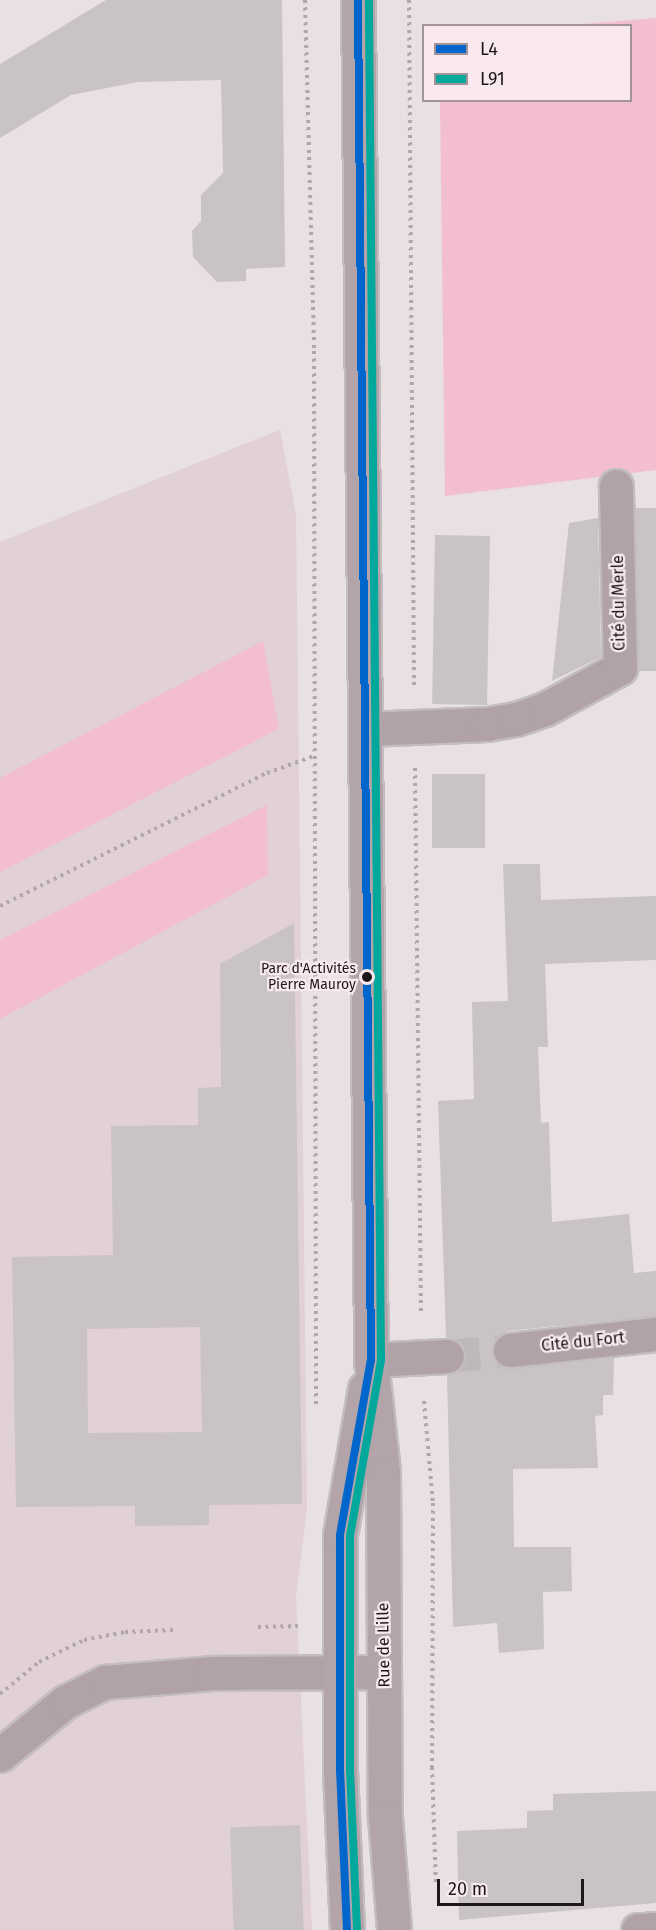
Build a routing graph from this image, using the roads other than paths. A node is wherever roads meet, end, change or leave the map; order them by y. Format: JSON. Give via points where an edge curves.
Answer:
{"nodes":[{"id":1,"x":358,"y":0,"type":"edge"},
{"id":2,"x":616,"y":486,"type":"dead end"},
{"id":3,"x":365,"y":729,"type":"junction"},
{"id":4,"x":656,"y":1334,"type":"edge"},
{"id":5,"x":510,"y":1350,"type":"tunnel mouth"},
{"id":6,"x":434,"y":1357,"type":"tunnel mouth"},
{"id":7,"x":371,"y":1360,"type":"junction"},
{"id":8,"x":384,"y":1672,"type":"junction"},
{"id":9,"x":340,"y":1673,"type":"junction"},
{"id":10,"x":0,"y":1755,"type":"edge"},
{"id":11,"x":656,"y":1929,"type":"edge"},
{"id":12,"x":347,"y":1930,"type":"edge"},
{"id":13,"x":394,"y":1930,"type":"edge"},
{"id":14,"x":638,"y":1930,"type":"edge"}],
"edges":[{"from":1,"to":3,"type":"main road","name":"Rue de Lille"},
{"from":2,"to":3,"type":"street","name":"Cité du Merle","via":[[620,669],[545,709],[516,719]]},
{"from":3,"to":7,"type":"main road","name":"Rue de Lille"},
{"from":4,"to":5,"type":"street","name":"Cité du Fort"},
{"from":6,"to":7,"type":"street"},
{"from":7,"to":8,"type":"main road","name":"Rue de Lille","via":[[383,1473]]},
{"from":7,"to":9,"type":"main road","name":"Rue de Lille","via":[[342,1511]]},
{"from":8,"to":9,"type":"street"},
{"from":8,"to":13,"type":"main road","name":"Rue de Lille","via":[[386,1846]]},
{"from":9,"to":10,"type":"street","via":[[148,1676],[105,1682],[64,1702]]},
{"from":9,"to":12,"type":"main road","name":"Rue de Lille"},
{"from":11,"to":14,"type":"street"}]}
